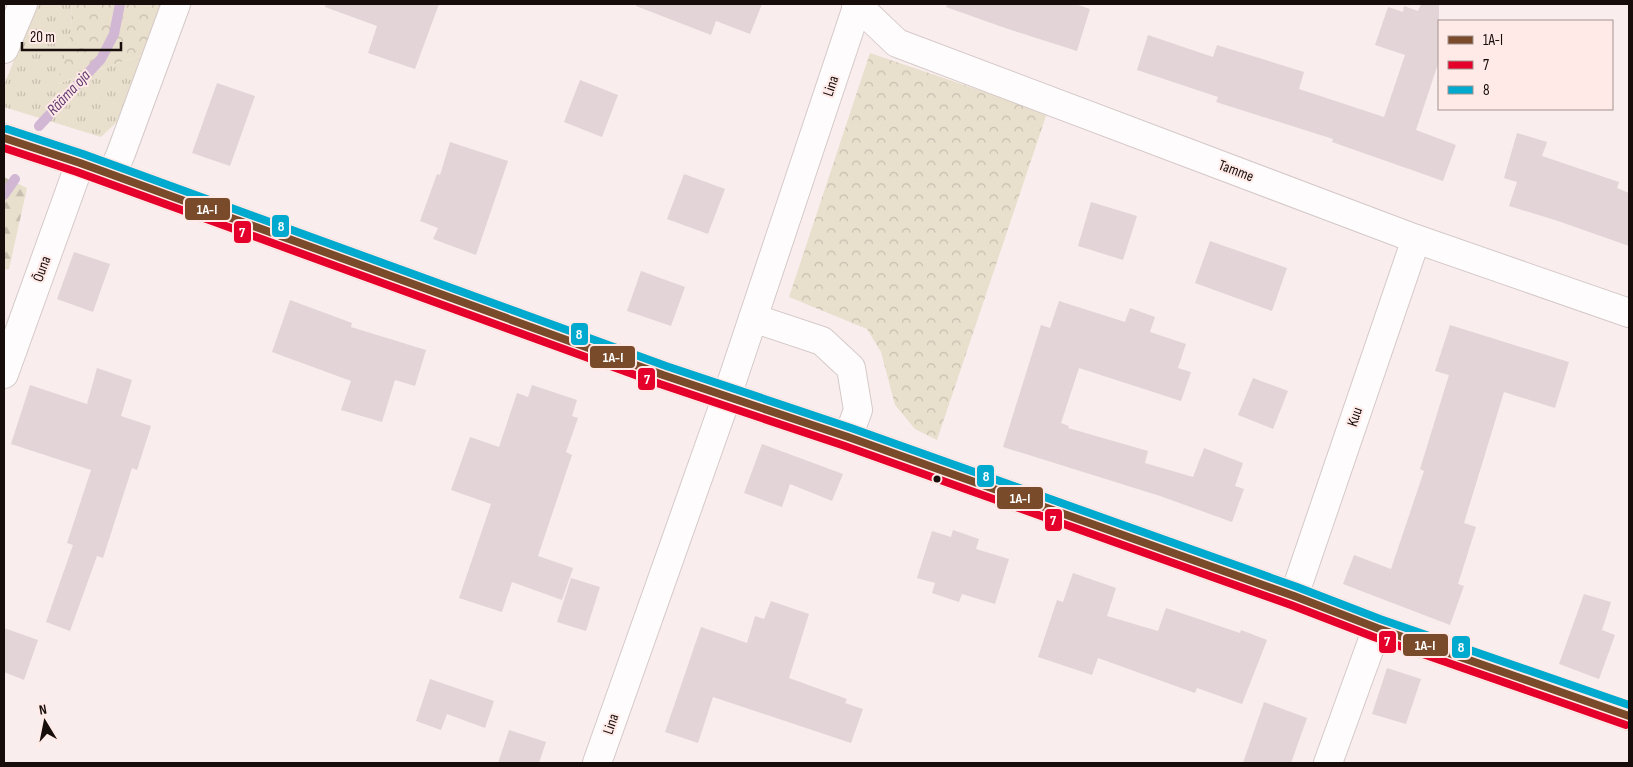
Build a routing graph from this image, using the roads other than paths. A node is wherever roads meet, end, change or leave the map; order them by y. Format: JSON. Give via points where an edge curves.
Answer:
{"nodes":[{"id":1,"x":23,"y":4,"type":"edge"},
{"id":2,"x":176,"y":4,"type":"edge"},
{"id":3,"x":857,"y":4,"type":"edge"},
{"id":4,"x":4,"y":49,"type":"edge"},
{"id":5,"x":4,"y":138,"type":"edge"},
{"id":6,"x":80,"y":163,"type":"junction"},
{"id":7,"x":111,"y":174,"type":"junction"},
{"id":8,"x":1416,"y":239,"type":"junction"},
{"id":9,"x":1629,"y":313,"type":"edge"},
{"id":10,"x":753,"y":318,"type":"junction"},
{"id":11,"x":4,"y":374,"type":"edge"},
{"id":12,"x":727,"y":396,"type":"junction"},
{"id":13,"x":848,"y":437,"type":"junction"},
{"id":14,"x":1294,"y":596,"type":"junction"},
{"id":15,"x":1377,"y":628,"type":"junction"},
{"id":16,"x":1629,"y":716,"type":"edge"},
{"id":17,"x":597,"y":763,"type":"edge"},
{"id":18,"x":1328,"y":763,"type":"edge"}],
"edges":[{"from":1,"to":4,"type":"street"},
{"from":2,"to":7,"type":"street"},
{"from":3,"to":8,"type":"street","name":"Tamme","via":[[897,43]]},
{"from":3,"to":10,"type":"street","name":"Lina"},
{"from":5,"to":6,"type":"street"},
{"from":6,"to":7,"type":"street"},
{"from":6,"to":11,"type":"street","name":"Õuna"},
{"from":7,"to":12,"type":"street"},
{"from":8,"to":9,"type":"street","name":"Tamme"},
{"from":8,"to":14,"type":"street","name":"Kuu"},
{"from":10,"to":12,"type":"street","name":"Lina"},
{"from":10,"to":13,"type":"street","via":[[822,341],[851,368],[858,410]]},
{"from":12,"to":13,"type":"street"},
{"from":12,"to":17,"type":"street","name":"Lina"},
{"from":13,"to":14,"type":"street"},
{"from":14,"to":15,"type":"street"},
{"from":15,"to":16,"type":"street"},
{"from":15,"to":18,"type":"street"}]}
